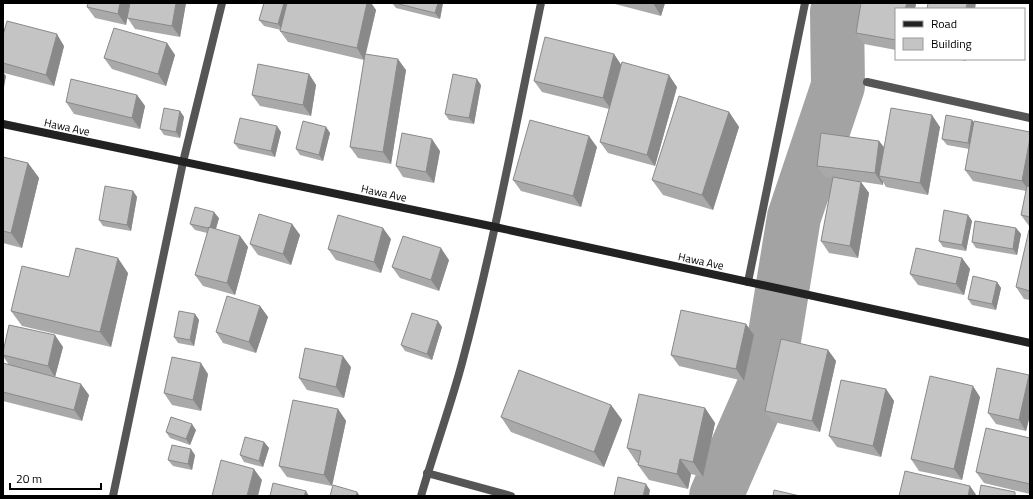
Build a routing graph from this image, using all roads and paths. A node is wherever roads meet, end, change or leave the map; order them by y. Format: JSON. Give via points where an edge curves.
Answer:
{"nodes":[{"id":1,"x":222,"y":3,"type":"edge"},
{"id":2,"x":541,"y":3,"type":"edge"},
{"id":3,"x":806,"y":3,"type":"edge"},
{"id":4,"x":867,"y":82,"type":"dead end"},
{"id":5,"x":1030,"y":118,"type":"edge"},
{"id":6,"x":3,"y":124,"type":"edge"},
{"id":7,"x":183,"y":162,"type":"junction"},
{"id":8,"x":495,"y":227,"type":"junction"},
{"id":9,"x":748,"y":282,"type":"junction"},
{"id":10,"x":1030,"y":342,"type":"edge"},
{"id":11,"x":427,"y":473,"type":"junction"},
{"id":12,"x":113,"y":496,"type":"edge"},
{"id":13,"x":421,"y":496,"type":"edge"},
{"id":14,"x":511,"y":496,"type":"edge"}],
"edges":[{"from":1,"to":7,"type":"street"},
{"from":2,"to":8,"type":"street"},
{"from":3,"to":9,"type":"street"},
{"from":4,"to":5,"type":"street"},
{"from":6,"to":7,"type":"street","name":"Hawa Ave"},
{"from":7,"to":8,"type":"street","name":"Hawa Ave"},
{"from":7,"to":12,"type":"street"},
{"from":8,"to":9,"type":"street","name":"Hawa Ave"},
{"from":8,"to":11,"type":"street","via":[[462,364]]},
{"from":9,"to":10,"type":"street","name":"Hawa Ave"},
{"from":11,"to":13,"type":"street"},
{"from":11,"to":14,"type":"street"}]}
